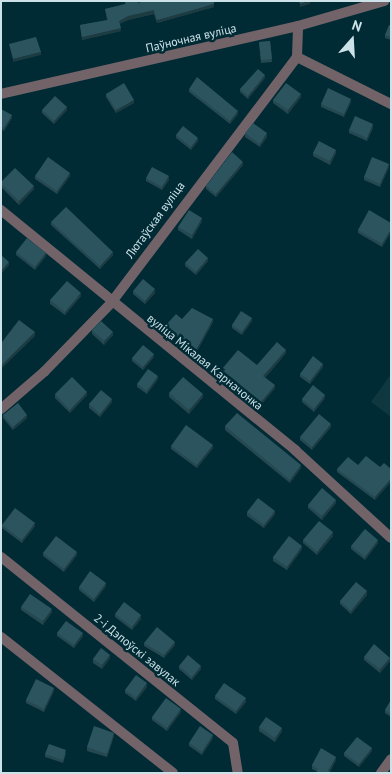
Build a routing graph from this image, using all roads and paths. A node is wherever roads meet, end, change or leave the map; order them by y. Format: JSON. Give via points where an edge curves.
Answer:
{"nodes":[{"id":1,"x":384,"y":1,"type":"edge"},
{"id":2,"x":298,"y":26,"type":"junction"},
{"id":3,"x":297,"y":57,"type":"junction"},
{"id":4,"x":1,"y":94,"type":"edge"},
{"id":5,"x":391,"y":104,"type":"edge"},
{"id":6,"x":1,"y":210,"type":"edge"},
{"id":7,"x":111,"y":303,"type":"junction"},
{"id":8,"x":1,"y":409,"type":"edge"},
{"id":9,"x":391,"y":538,"type":"edge"},
{"id":10,"x":1,"y":557,"type":"edge"},
{"id":11,"x":1,"y":637,"type":"edge"},
{"id":12,"x":391,"y":759,"type":"edge"},
{"id":13,"x":173,"y":773,"type":"edge"},
{"id":14,"x":238,"y":773,"type":"edge"},
{"id":15,"x":381,"y":773,"type":"edge"}],
"edges":[{"from":1,"to":2,"type":"street","name":"Паўночная вуліца"},
{"from":2,"to":3,"type":"street"},
{"from":2,"to":4,"type":"street","name":"Паўночная вуліца"},
{"from":3,"to":5,"type":"street"},
{"from":3,"to":7,"type":"street","name":"Лютаўская вуліца"},
{"from":6,"to":7,"type":"street","name":"вуліца Мікалая Карначонка"},
{"from":7,"to":8,"type":"street","name":"Лютаўская вуліца","via":[[44,372]]},
{"from":7,"to":9,"type":"street","name":"вуліца Мікалая Карначонка","via":[[295,450]]},
{"from":10,"to":14,"type":"street","name":"2-і Дэпоўскі завулак","via":[[233,743]]},
{"from":11,"to":13,"type":"street"},
{"from":12,"to":15,"type":"street"}]}
